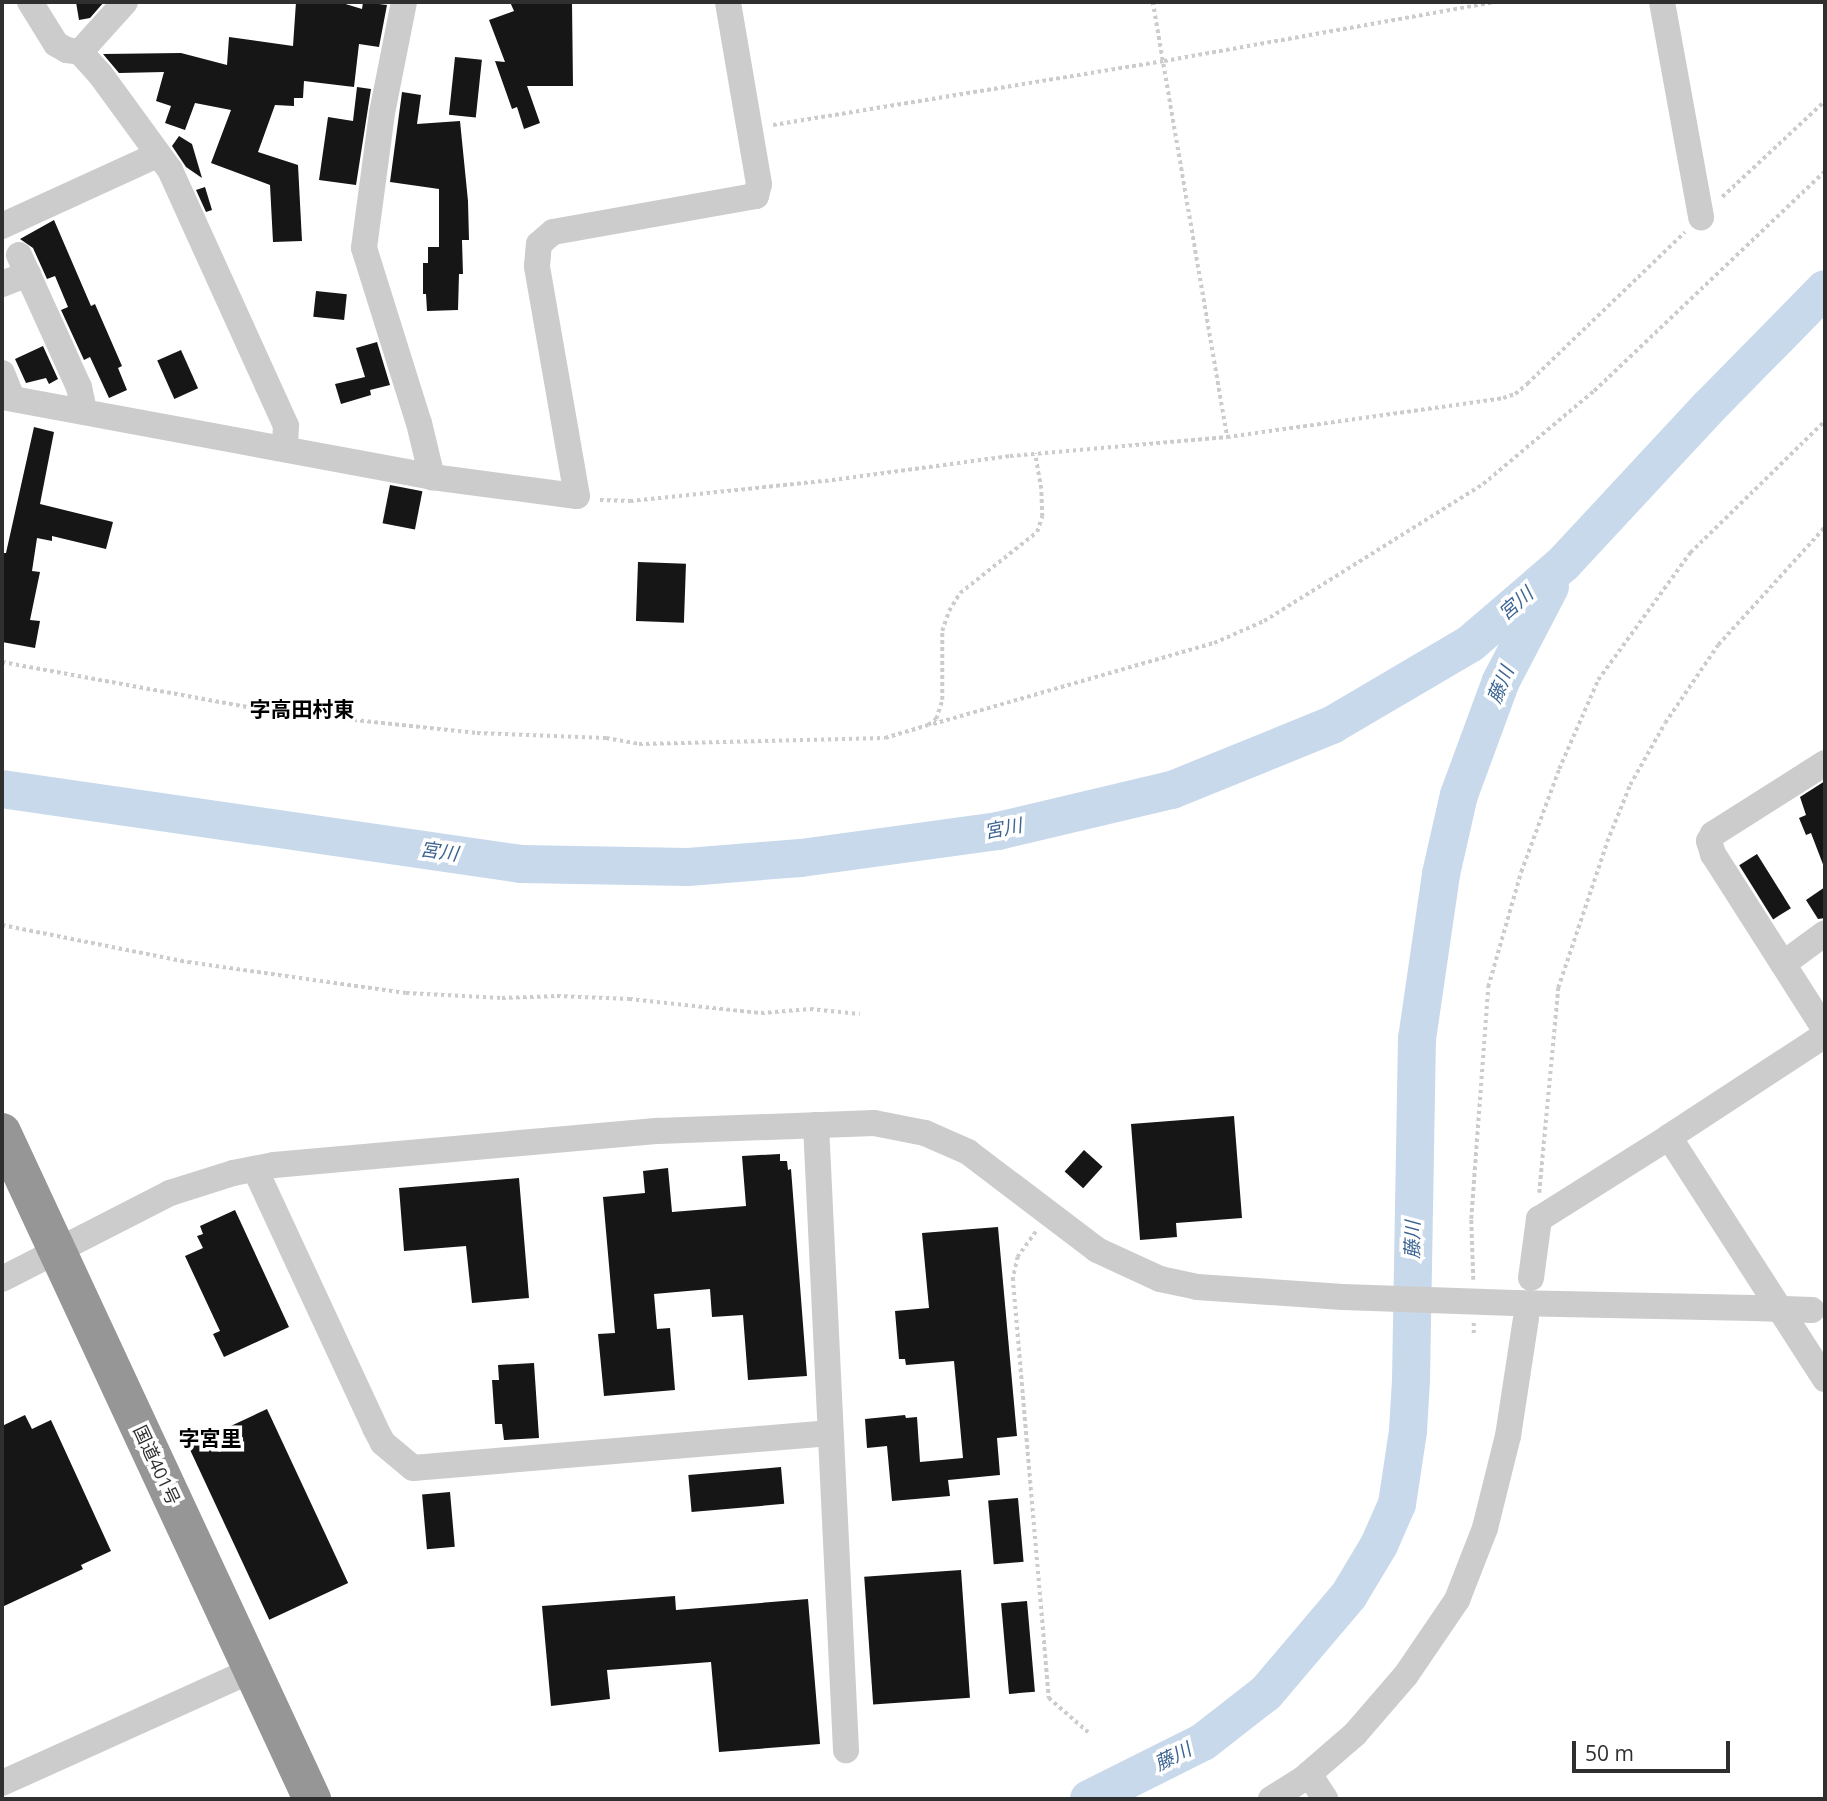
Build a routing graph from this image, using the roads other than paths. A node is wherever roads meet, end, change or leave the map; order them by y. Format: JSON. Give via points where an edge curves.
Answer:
{"nodes":[{"id":1,"x":30,"y":2,"type":"edge"},
{"id":2,"x":125,"y":2,"type":"edge"},
{"id":3,"x":404,"y":2,"type":"edge"},
{"id":4,"x":728,"y":2,"type":"edge"},
{"id":5,"x":1661,"y":2,"type":"edge"},
{"id":6,"x":80,"y":52,"type":"junction"},
{"id":7,"x":157,"y":155,"type":"junction"},
{"id":8,"x":1701,"y":217,"type":"road end"},
{"id":9,"x":2,"y":226,"type":"edge"},
{"id":10,"x":2,"y":284,"type":"edge"},
{"id":11,"x":2,"y":373,"type":"edge"},
{"id":12,"x":7,"y":398,"type":"edge"},
{"id":13,"x":83,"y":411,"type":"junction"},
{"id":14,"x":285,"y":447,"type":"junction"},
{"id":15,"x":432,"y":477,"type":"junction"},
{"id":16,"x":1825,"y":763,"type":"edge"},
{"id":17,"x":1825,"y":933,"type":"edge"},
{"id":18,"x":1783,"y":964,"type":"junction"},
{"id":19,"x":1825,"y":1033,"type":"edge"},
{"id":20,"x":816,"y":1125,"type":"junction"},
{"id":21,"x":2,"y":1132,"type":"edge"},
{"id":22,"x":1669,"y":1136,"type":"junction"},
{"id":23,"x":255,"y":1169,"type":"junction"},
{"id":24,"x":58,"y":1253,"type":"junction"},
{"id":25,"x":1531,"y":1278,"type":"dead end"},
{"id":26,"x":2,"y":1279,"type":"edge"},
{"id":27,"x":1520,"y":1310,"type":"junction"},
{"id":28,"x":1819,"y":1310,"type":"edge"},
{"id":29,"x":1825,"y":1379,"type":"edge"},
{"id":30,"x":831,"y":1433,"type":"junction"},
{"id":31,"x":252,"y":1670,"type":"junction"},
{"id":32,"x":846,"y":1750,"type":"dead end"},
{"id":33,"x":1309,"y":1774,"type":"junction"},
{"id":34,"x":2,"y":1783,"type":"edge"},
{"id":35,"x":312,"y":1799,"type":"edge"},
{"id":36,"x":1271,"y":1799,"type":"edge"},
{"id":37,"x":1325,"y":1799,"type":"edge"}],
"edges":[{"from":1,"to":6,"type":"street","via":[[56,44]]},
{"from":2,"to":6,"type":"street"},
{"from":3,"to":15,"type":"street","via":[[364,248]]},
{"from":4,"to":15,"type":"street","via":[[759,184],[755,196],[554,232],[538,244],[537,266],[577,496]]},
{"from":5,"to":8,"type":"street"},
{"from":6,"to":7,"type":"street"},
{"from":7,"to":9,"type":"street"},
{"from":7,"to":14,"type":"street","via":[[170,170],[286,426]]},
{"from":10,"to":13,"type":"street","via":[[23,265],[79,387]]},
{"from":11,"to":12,"type":"street"},
{"from":12,"to":13,"type":"street"},
{"from":13,"to":14,"type":"street"},
{"from":14,"to":15,"type":"street"},
{"from":16,"to":18,"type":"street","via":[[1713,834],[1709,841]]},
{"from":17,"to":18,"type":"street"},
{"from":18,"to":19,"type":"street"},
{"from":19,"to":22,"type":"street"},
{"from":20,"to":23,"type":"street","via":[[644,1132]]},
{"from":20,"to":27,"type":"street","bridge":true,"via":[[874,1123],[925,1133],[968,1152],[1097,1250],[1160,1279],[1197,1287]]},
{"from":20,"to":30,"type":"street"},
{"from":21,"to":24,"type":"highway","name":"国道401号"},
{"from":22,"to":25,"type":"street","via":[[1539,1219]]},
{"from":22,"to":29,"type":"street"},
{"from":23,"to":24,"type":"street","via":[[170,1193]]},
{"from":23,"to":30,"type":"street","via":[[379,1436],[413,1468]]},
{"from":24,"to":26,"type":"street"},
{"from":24,"to":31,"type":"highway","name":"国道401号"},
{"from":27,"to":28,"type":"street","bridge":true},
{"from":27,"to":33,"type":"street","via":[[1508,1436],[1485,1528],[1457,1600],[1406,1675],[1355,1734]]},
{"from":30,"to":32,"type":"street"},
{"from":31,"to":34,"type":"street"},
{"from":31,"to":35,"type":"highway","name":"国道401号"},
{"from":33,"to":36,"type":"street"},
{"from":33,"to":37,"type":"street"}]}
